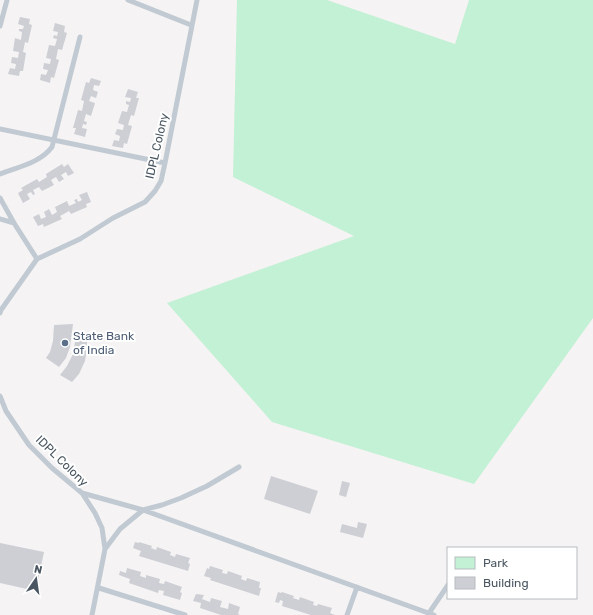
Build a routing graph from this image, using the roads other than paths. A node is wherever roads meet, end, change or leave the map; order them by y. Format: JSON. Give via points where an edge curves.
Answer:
{"nodes":[{"id":1,"x":7,"y":0,"type":"edge"},
{"id":2,"x":128,"y":0,"type":"edge"},
{"id":3,"x":197,"y":0,"type":"edge"},
{"id":4,"x":191,"y":25,"type":"junction"},
{"id":5,"x":0,"y":26,"type":"edge"},
{"id":6,"x":80,"y":37,"type":"dead end"},
{"id":7,"x":0,"y":129,"type":"edge"},
{"id":8,"x":54,"y":140,"type":"junction"},
{"id":9,"x":165,"y":163,"type":"junction"},
{"id":10,"x":0,"y":174,"type":"edge"},
{"id":11,"x":0,"y":198,"type":"edge"},
{"id":12,"x":0,"y":219,"type":"edge"},
{"id":13,"x":14,"y":223,"type":"junction"},
{"id":14,"x":37,"y":259,"type":"junction"},
{"id":15,"x":0,"y":311,"type":"edge"},
{"id":16,"x":0,"y":396,"type":"edge"},
{"id":17,"x":239,"y":467,"type":"dead end"},
{"id":18,"x":82,"y":493,"type":"junction"},
{"id":19,"x":143,"y":510,"type":"junction"},
{"id":20,"x":105,"y":549,"type":"junction"},
{"id":21,"x":356,"y":587,"type":"junction"},
{"id":22,"x":447,"y":587,"type":"edge"},
{"id":23,"x":99,"y":588,"type":"junction"},
{"id":24,"x":431,"y":614,"type":"edge"},
{"id":25,"x":92,"y":615,"type":"edge"},
{"id":26,"x":185,"y":615,"type":"edge"},
{"id":27,"x":347,"y":615,"type":"edge"}],
"edges":[{"from":1,"to":5,"type":"lane"},
{"from":2,"to":4,"type":"lane"},
{"from":3,"to":4,"type":"lane","name":"IDPL Colony"},
{"from":4,"to":9,"type":"lane","name":"IDPL Colony"},
{"from":6,"to":8,"type":"lane"},
{"from":7,"to":8,"type":"lane"},
{"from":8,"to":9,"type":"lane"},
{"from":8,"to":10,"type":"lane","via":[[49,151],[36,161]]},
{"from":9,"to":14,"type":"lane","name":"IDPL Colony","via":[[161,181],[145,202],[80,239]]},
{"from":11,"to":13,"type":"lane"},
{"from":12,"to":13,"type":"lane"},
{"from":13,"to":14,"type":"lane"},
{"from":14,"to":15,"type":"lane","name":"IDPL Colony"},
{"from":16,"to":18,"type":"lane","name":"IDPL Colony","via":[[6,411],[29,445]]},
{"from":17,"to":19,"type":"lane","via":[[181,498]]},
{"from":18,"to":19,"type":"lane"},
{"from":18,"to":20,"type":"lane","name":"IDPL Colony","via":[[102,528]]},
{"from":19,"to":20,"type":"lane","via":[[120,529]]},
{"from":19,"to":21,"type":"lane"},
{"from":20,"to":23,"type":"lane","name":"IDPL Colony"},
{"from":21,"to":24,"type":"lane"},
{"from":21,"to":27,"type":"lane"},
{"from":22,"to":24,"type":"lane"},
{"from":23,"to":25,"type":"lane","name":"IDPL Colony"},
{"from":23,"to":26,"type":"lane"}]}
